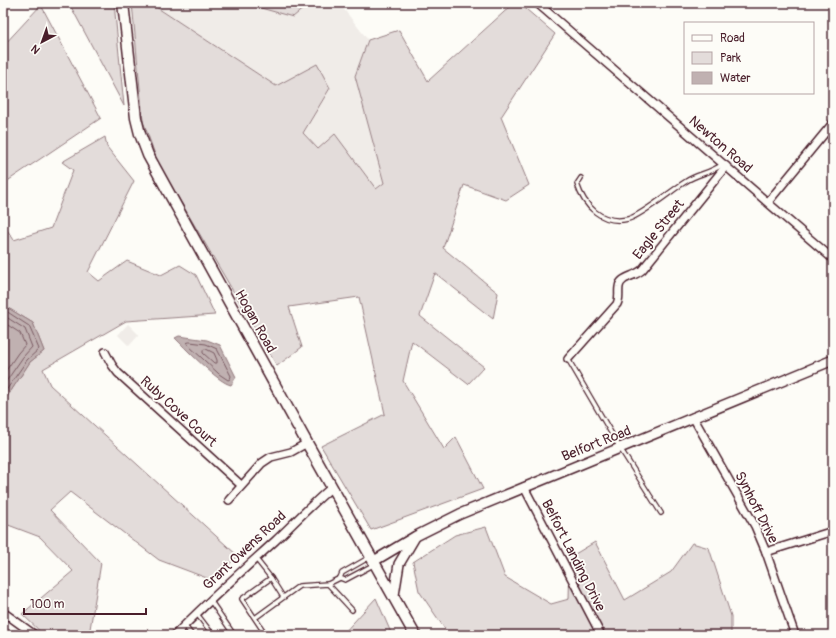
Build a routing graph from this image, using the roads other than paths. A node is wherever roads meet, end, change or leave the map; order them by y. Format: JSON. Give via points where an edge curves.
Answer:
{"nodes":[{"id":1,"x":123,"y":3,"type":"edge"},
{"id":2,"x":537,"y":3,"type":"edge"},
{"id":3,"x":832,"y":128,"type":"edge"},
{"id":4,"x":725,"y":165,"type":"junction"},
{"id":5,"x":581,"y":178,"type":"dead end"},
{"id":6,"x":768,"y":202,"type":"junction"},
{"id":7,"x":833,"y":259,"type":"edge"},
{"id":8,"x":105,"y":352,"type":"dead end"},
{"id":9,"x":568,"y":359,"type":"joint"},
{"id":10,"x":833,"y":360,"type":"edge"},
{"id":11,"x":693,"y":417,"type":"junction"},
{"id":12,"x":307,"y":443,"type":"junction"},
{"id":13,"x":620,"y":448,"type":"junction"},
{"id":14,"x":241,"y":486,"type":"junction"},
{"id":15,"x":332,"y":487,"type":"junction"},
{"id":16,"x":524,"y":487,"type":"junction"},
{"id":17,"x":229,"y":500,"type":"dead end"},
{"id":18,"x":661,"y":512,"type":"dead end"},
{"id":19,"x":833,"y":531,"type":"edge"},
{"id":20,"x":416,"y":536,"type":"junction"},
{"id":21,"x":766,"y":552,"type":"junction"},
{"id":22,"x":256,"y":559,"type":"junction"},
{"id":23,"x":374,"y":560,"type":"junction"},
{"id":24,"x":270,"y":578,"type":"junction"},
{"id":25,"x":340,"y":578,"type":"junction"},
{"id":26,"x":328,"y":584,"type":"junction"},
{"id":27,"x":394,"y":595,"type":"junction"},
{"id":28,"x":283,"y":597,"type":"junction"},
{"id":29,"x":210,"y":600,"type":"junction"},
{"id":30,"x":352,"y":610,"type":"dead end"},
{"id":31,"x":3,"y":612,"type":"edge"},
{"id":32,"x":196,"y":613,"type":"junction"},
{"id":33,"x":255,"y":618,"type":"junction"},
{"id":34,"x":184,"y":625,"type":"junction"},
{"id":35,"x":35,"y":635,"type":"edge"},
{"id":36,"x":175,"y":635,"type":"edge"},
{"id":37,"x":192,"y":635,"type":"edge"},
{"id":38,"x":213,"y":635,"type":"edge"},
{"id":39,"x":234,"y":635,"type":"edge"},
{"id":40,"x":266,"y":635,"type":"edge"},
{"id":41,"x":415,"y":635,"type":"edge"},
{"id":42,"x":601,"y":635,"type":"edge"},
{"id":43,"x":795,"y":635,"type":"edge"}],
"edges":[{"from":1,"to":12,"type":"main road","name":"Hogan Road","via":[[136,118],[148,155]]},
{"from":2,"to":4,"type":"street","name":"Newton Road"},
{"from":3,"to":6,"type":"street"},
{"from":4,"to":5,"type":"lane","via":[[692,177],[640,213],[629,219],[618,220],[599,215],[588,206],[581,197],[577,184]]},
{"from":4,"to":6,"type":"street","name":"Newton Road"},
{"from":4,"to":9,"type":"street","name":"Eagle Street","via":[[642,270],[621,281],[617,304]]},
{"from":6,"to":7,"type":"street","name":"Newton Road"},
{"from":8,"to":14,"type":"street","name":"Ruby Cove Court","via":[[118,373]]},
{"from":9,"to":13,"type":"lane"},
{"from":10,"to":11,"type":"street","name":"Belfort Road"},
{"from":11,"to":13,"type":"street","name":"Belfort Road"},
{"from":11,"to":21,"type":"street","name":"Synhoff Drive","via":[[755,526]]},
{"from":12,"to":14,"type":"street","via":[[283,455],[270,457]]},
{"from":12,"to":15,"type":"main road","name":"Hogan Road"},
{"from":13,"to":16,"type":"street","name":"Belfort Road"},
{"from":13,"to":18,"type":"lane"},
{"from":14,"to":17,"type":"street"},
{"from":15,"to":22,"type":"street","name":"Grant Owens Road"},
{"from":15,"to":23,"type":"main road","name":"Hogan Road"},
{"from":16,"to":20,"type":"street","name":"Belfort Road"},
{"from":16,"to":42,"type":"street","name":"Belfort Landing Drive"},
{"from":19,"to":21,"type":"street"},
{"from":20,"to":23,"type":"street","name":"Belfort Road"},
{"from":20,"to":27,"type":"street","via":[[399,564]]},
{"from":21,"to":43,"type":"street","name":"Synhoff Drive"},
{"from":22,"to":24,"type":"lane"},
{"from":22,"to":29,"type":"street","name":"Grant Owens Road"},
{"from":23,"to":25,"type":"lane","via":[[342,573]]},
{"from":23,"to":25,"type":"lane","via":[[345,580]]},
{"from":23,"to":27,"type":"main road","name":"Hogan Road"},
{"from":24,"to":28,"type":"lane"},
{"from":24,"to":33,"type":"lane","via":[[242,599]]},
{"from":25,"to":26,"type":"lane"},
{"from":26,"to":28,"type":"lane","via":[[299,586]]},
{"from":26,"to":30,"type":"lane"},
{"from":27,"to":41,"type":"main road","name":"Hogan Road"},
{"from":28,"to":33,"type":"lane"},
{"from":29,"to":32,"type":"street","name":"Grant Owens Road"},
{"from":29,"to":39,"type":"lane"},
{"from":31,"to":35,"type":"street"},
{"from":32,"to":34,"type":"street","name":"Grant Owens Road"},
{"from":32,"to":38,"type":"lane"},
{"from":33,"to":40,"type":"lane"},
{"from":34,"to":36,"type":"street","name":"Grant Owens Road"},
{"from":34,"to":37,"type":"lane"}]}
